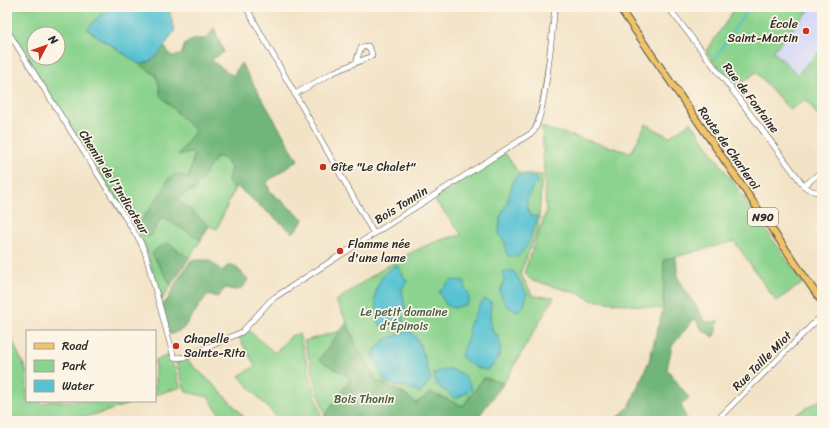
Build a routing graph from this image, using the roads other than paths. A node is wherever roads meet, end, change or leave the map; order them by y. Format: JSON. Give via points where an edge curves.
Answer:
{"nodes":[{"id":1,"x":246,"y":7,"type":"edge"},
{"id":2,"x":554,"y":7,"type":"edge"},
{"id":3,"x":619,"y":7,"type":"edge"},
{"id":4,"x":668,"y":7,"type":"edge"},
{"id":5,"x":7,"y":30,"type":"edge"},
{"id":6,"x":356,"y":62,"type":"dead end"},
{"id":7,"x":295,"y":94,"type":"junction"},
{"id":8,"x":822,"y":171,"type":"edge"},
{"id":9,"x":804,"y":186,"type":"junction"},
{"id":10,"x":822,"y":192,"type":"edge"},
{"id":11,"x":374,"y":234,"type":"junction"},
{"id":12,"x":822,"y":302,"type":"edge"},
{"id":13,"x":822,"y":315,"type":"edge"},
{"id":14,"x":174,"y":358,"type":"joint"},
{"id":15,"x":716,"y":421,"type":"edge"}],
"edges":[{"from":1,"to":7,"type":"street"},
{"from":2,"to":11,"type":"street","name":"Bois Tonnin","via":[[544,96],[535,130]]},
{"from":3,"to":12,"type":"main road","name":"Route de Charleroi","number":"N90"},
{"from":4,"to":9,"type":"street","name":"Rue de Fontaine"},
{"from":5,"to":14,"type":"street","name":"Chemin de l'Indicateur","via":[[140,241]]},
{"from":6,"to":7,"type":"street"},
{"from":7,"to":11,"type":"street"},
{"from":8,"to":9,"type":"street"},
{"from":9,"to":10,"type":"street","via":[[811,191]]},
{"from":11,"to":14,"type":"street","name":"Bois Tonnin","via":[[275,297],[242,332],[186,357]]},
{"from":13,"to":15,"type":"street","name":"Rue Taille Miot"}]}
